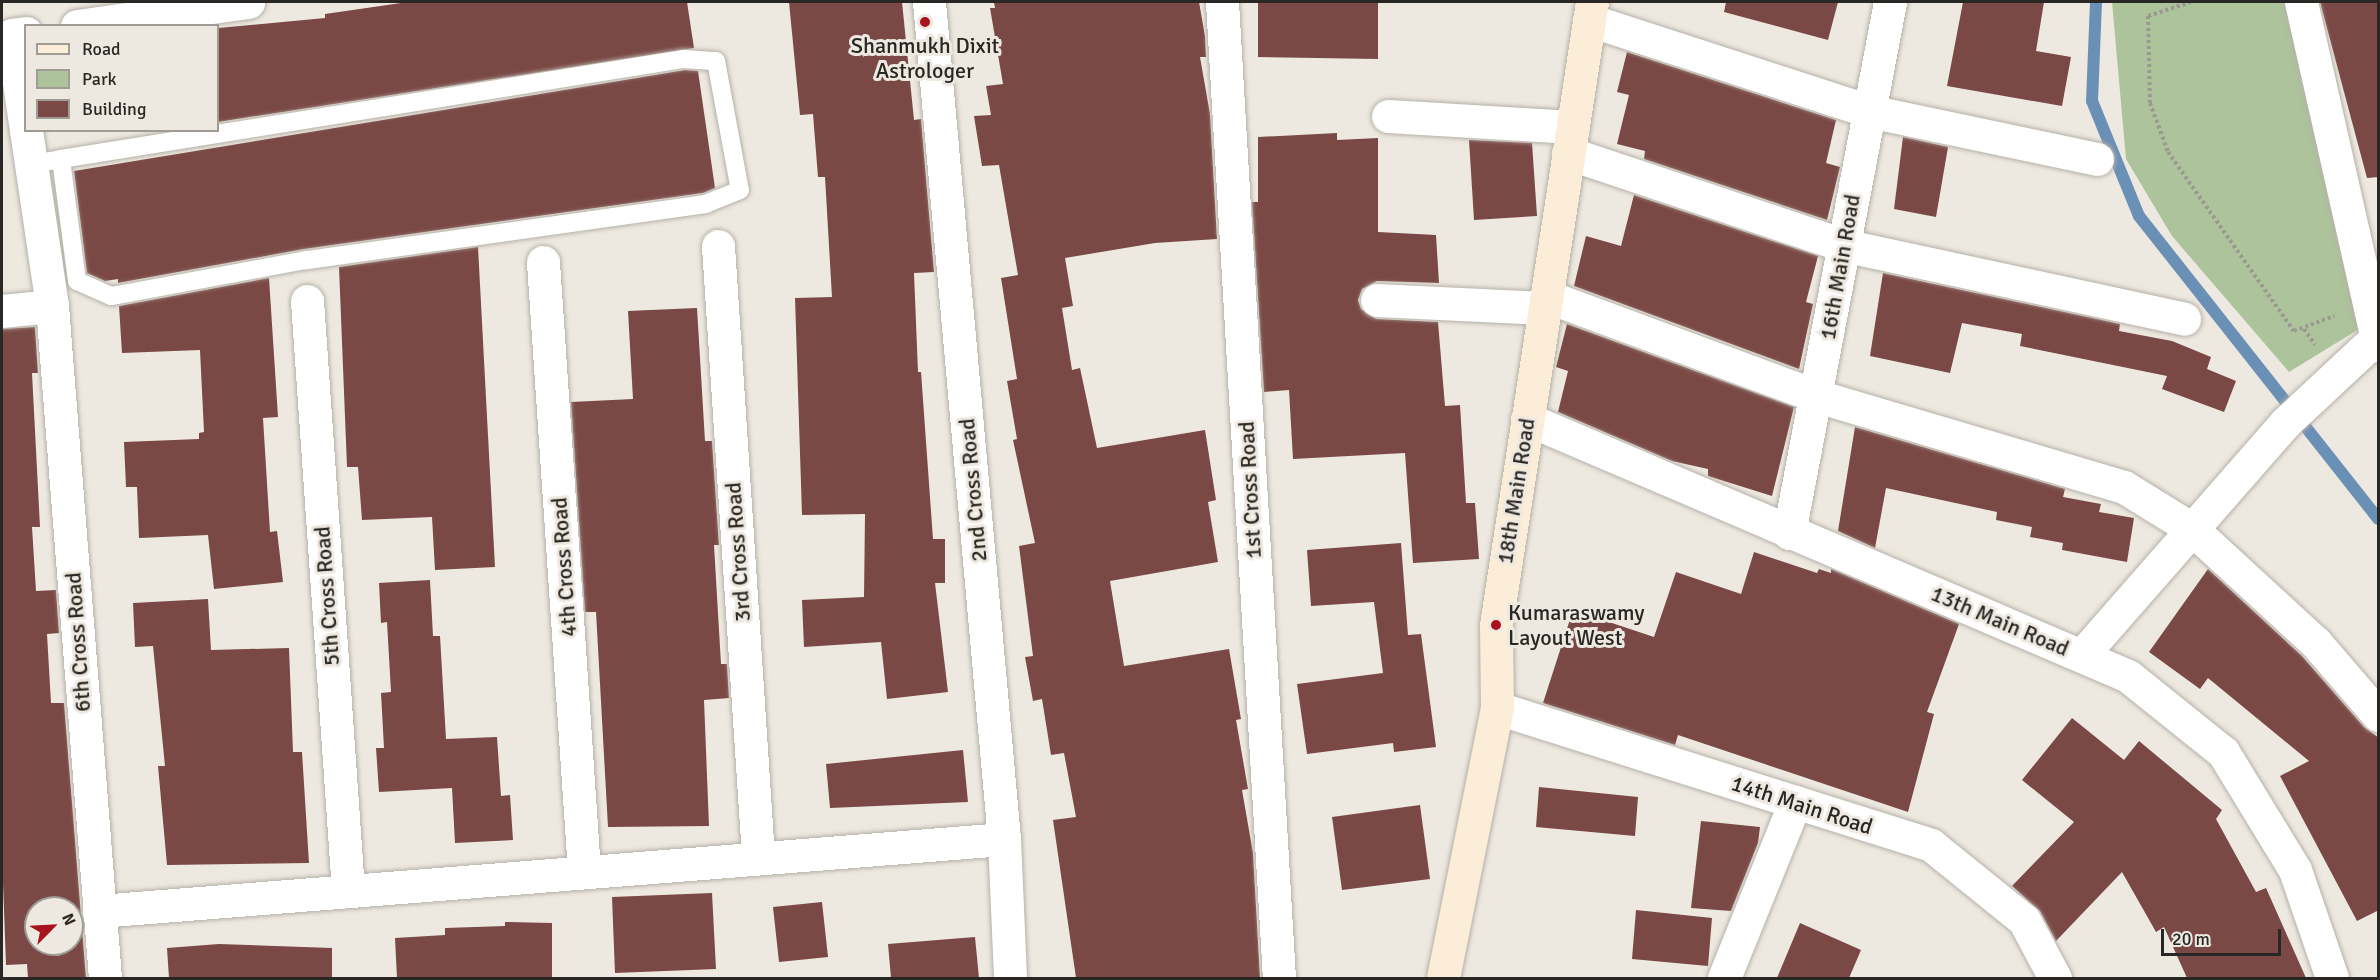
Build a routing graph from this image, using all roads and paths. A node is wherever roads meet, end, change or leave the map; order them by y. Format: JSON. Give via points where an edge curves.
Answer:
{"nodes":[{"id":1,"x":248,"y":2,"type":"edge"},
{"id":2,"x":929,"y":2,"type":"edge"},
{"id":3,"x":1222,"y":2,"type":"edge"},
{"id":4,"x":1890,"y":2,"type":"edge"},
{"id":5,"x":2191,"y":2,"type":"edge"},
{"id":6,"x":2301,"y":2,"type":"edge"},
{"id":7,"x":1590,"y":11,"type":"edge"},
{"id":8,"x":91,"y":24,"type":"edge"},
{"id":9,"x":24,"y":33,"type":"edge"},
{"id":10,"x":1869,"y":111,"type":"junction"},
{"id":11,"x":24,"y":116,"type":"edge"},
{"id":12,"x":1388,"y":116,"type":"dead end"},
{"id":13,"x":27,"y":132,"type":"edge"},
{"id":14,"x":1571,"y":140,"type":"junction"},
{"id":15,"x":2097,"y":159,"type":"dead end"},
{"id":16,"x":46,"y":162,"type":"junction"},
{"id":17,"x":1844,"y":245,"type":"junction"},
{"id":18,"x":718,"y":246,"type":"dead end"},
{"id":19,"x":543,"y":262,"type":"dead end"},
{"id":20,"x":1377,"y":300,"type":"dead end"},
{"id":21,"x":307,"y":301,"type":"dead end"},
{"id":22,"x":1545,"y":302,"type":"junction"},
{"id":23,"x":52,"y":306,"type":"junction"},
{"id":24,"x":2,"y":311,"type":"edge"},
{"id":25,"x":2184,"y":319,"type":"dead end"},
{"id":26,"x":2304,"y":329,"type":"dead end"},
{"id":27,"x":2377,"y":341,"type":"edge"},
{"id":28,"x":1817,"y":396,"type":"junction"},
{"id":29,"x":1527,"y":419,"type":"junction"},
{"id":30,"x":2192,"y":530,"type":"junction"},
{"id":31,"x":1789,"y":533,"type":"junction"},
{"id":32,"x":2082,"y":655,"type":"junction"},
{"id":33,"x":1497,"y":708,"type":"junction"},
{"id":34,"x":2379,"y":715,"type":"edge"},
{"id":35,"x":1795,"y":802,"type":"junction"},
{"id":36,"x":1004,"y":839,"type":"junction"},
{"id":37,"x":758,"y":857,"type":"junction"},
{"id":38,"x":584,"y":872,"type":"junction"},
{"id":39,"x":348,"y":891,"type":"junction"},
{"id":40,"x":99,"y":911,"type":"junction"},
{"id":41,"x":105,"y":978,"type":"edge"},
{"id":42,"x":1010,"y":978,"type":"edge"},
{"id":43,"x":1279,"y":978,"type":"edge"},
{"id":44,"x":1443,"y":978,"type":"edge"},
{"id":45,"x":1724,"y":978,"type":"edge"},
{"id":46,"x":2055,"y":978,"type":"edge"},
{"id":47,"x":2332,"y":978,"type":"edge"}],
"edges":[{"from":1,"to":8,"type":"street"},
{"from":2,"to":36,"type":"street","name":"2nd Cross Road"},
{"from":3,"to":43,"type":"street","name":"1st Cross Road"},
{"from":4,"to":10,"type":"street","name":"16th Main Road"},
{"from":5,"to":26,"type":"path","via":[[2148,16],[2150,103],[2168,152],[2294,331]]},
{"from":6,"to":27,"type":"street"},
{"from":7,"to":10,"type":"street"},
{"from":7,"to":14,"type":"street","name":"18th Main Road"},
{"from":9,"to":11,"type":"street","name":"6th Cross Road","via":[[12,35]]},
{"from":10,"to":15,"type":"street"},
{"from":10,"to":17,"type":"street","name":"16th Main Road"},
{"from":12,"to":14,"type":"street"},
{"from":13,"to":16,"type":"street","name":"6th Cross Road"},
{"from":14,"to":17,"type":"street"},
{"from":14,"to":22,"type":"street","name":"18th Main Road"},
{"from":16,"to":16,"type":"lane","via":[[684,59],[716,61],[740,190],[706,204],[306,260],[111,297],[77,281]]},
{"from":16,"to":23,"type":"street","name":"6th Cross Road"},
{"from":17,"to":25,"type":"street"},
{"from":17,"to":28,"type":"street","name":"16th Main Road"},
{"from":18,"to":37,"type":"street","name":"3rd Cross Road"},
{"from":19,"to":38,"type":"street","name":"4th Cross Road"},
{"from":20,"to":22,"type":"street"},
{"from":21,"to":39,"type":"street","name":"5th Cross Road"},
{"from":22,"to":28,"type":"street"},
{"from":22,"to":29,"type":"street","name":"18th Main Road"},
{"from":23,"to":24,"type":"street"},
{"from":23,"to":40,"type":"street","name":"6th Cross Road"},
{"from":27,"to":30,"type":"street","via":[[2285,423]]},
{"from":28,"to":30,"type":"street","via":[[2124,488]]},
{"from":28,"to":31,"type":"street","name":"16th Main Road"},
{"from":29,"to":31,"type":"street","name":"13th Main Road"},
{"from":29,"to":33,"type":"street","name":"18th Main Road","via":[[1496,625]]},
{"from":30,"to":32,"type":"street"},
{"from":30,"to":34,"type":"street","via":[[2316,643]]},
{"from":31,"to":32,"type":"street","name":"13th Main Road"},
{"from":32,"to":47,"type":"street","name":"13th Main Road","via":[[2128,676],[2223,752],[2295,870]]},
{"from":33,"to":35,"type":"street","name":"14th Main Road"},
{"from":33,"to":44,"type":"street","name":"18th Main Road"},
{"from":35,"to":45,"type":"street"},
{"from":35,"to":46,"type":"street","name":"14th Main Road","via":[[1931,845],[2024,920]]},
{"from":36,"to":37,"type":"street"},
{"from":36,"to":42,"type":"street","name":"2nd Cross Road"},
{"from":37,"to":38,"type":"street"},
{"from":38,"to":39,"type":"street"},
{"from":39,"to":40,"type":"street"},
{"from":40,"to":41,"type":"street","name":"6th Cross Road"}]}
